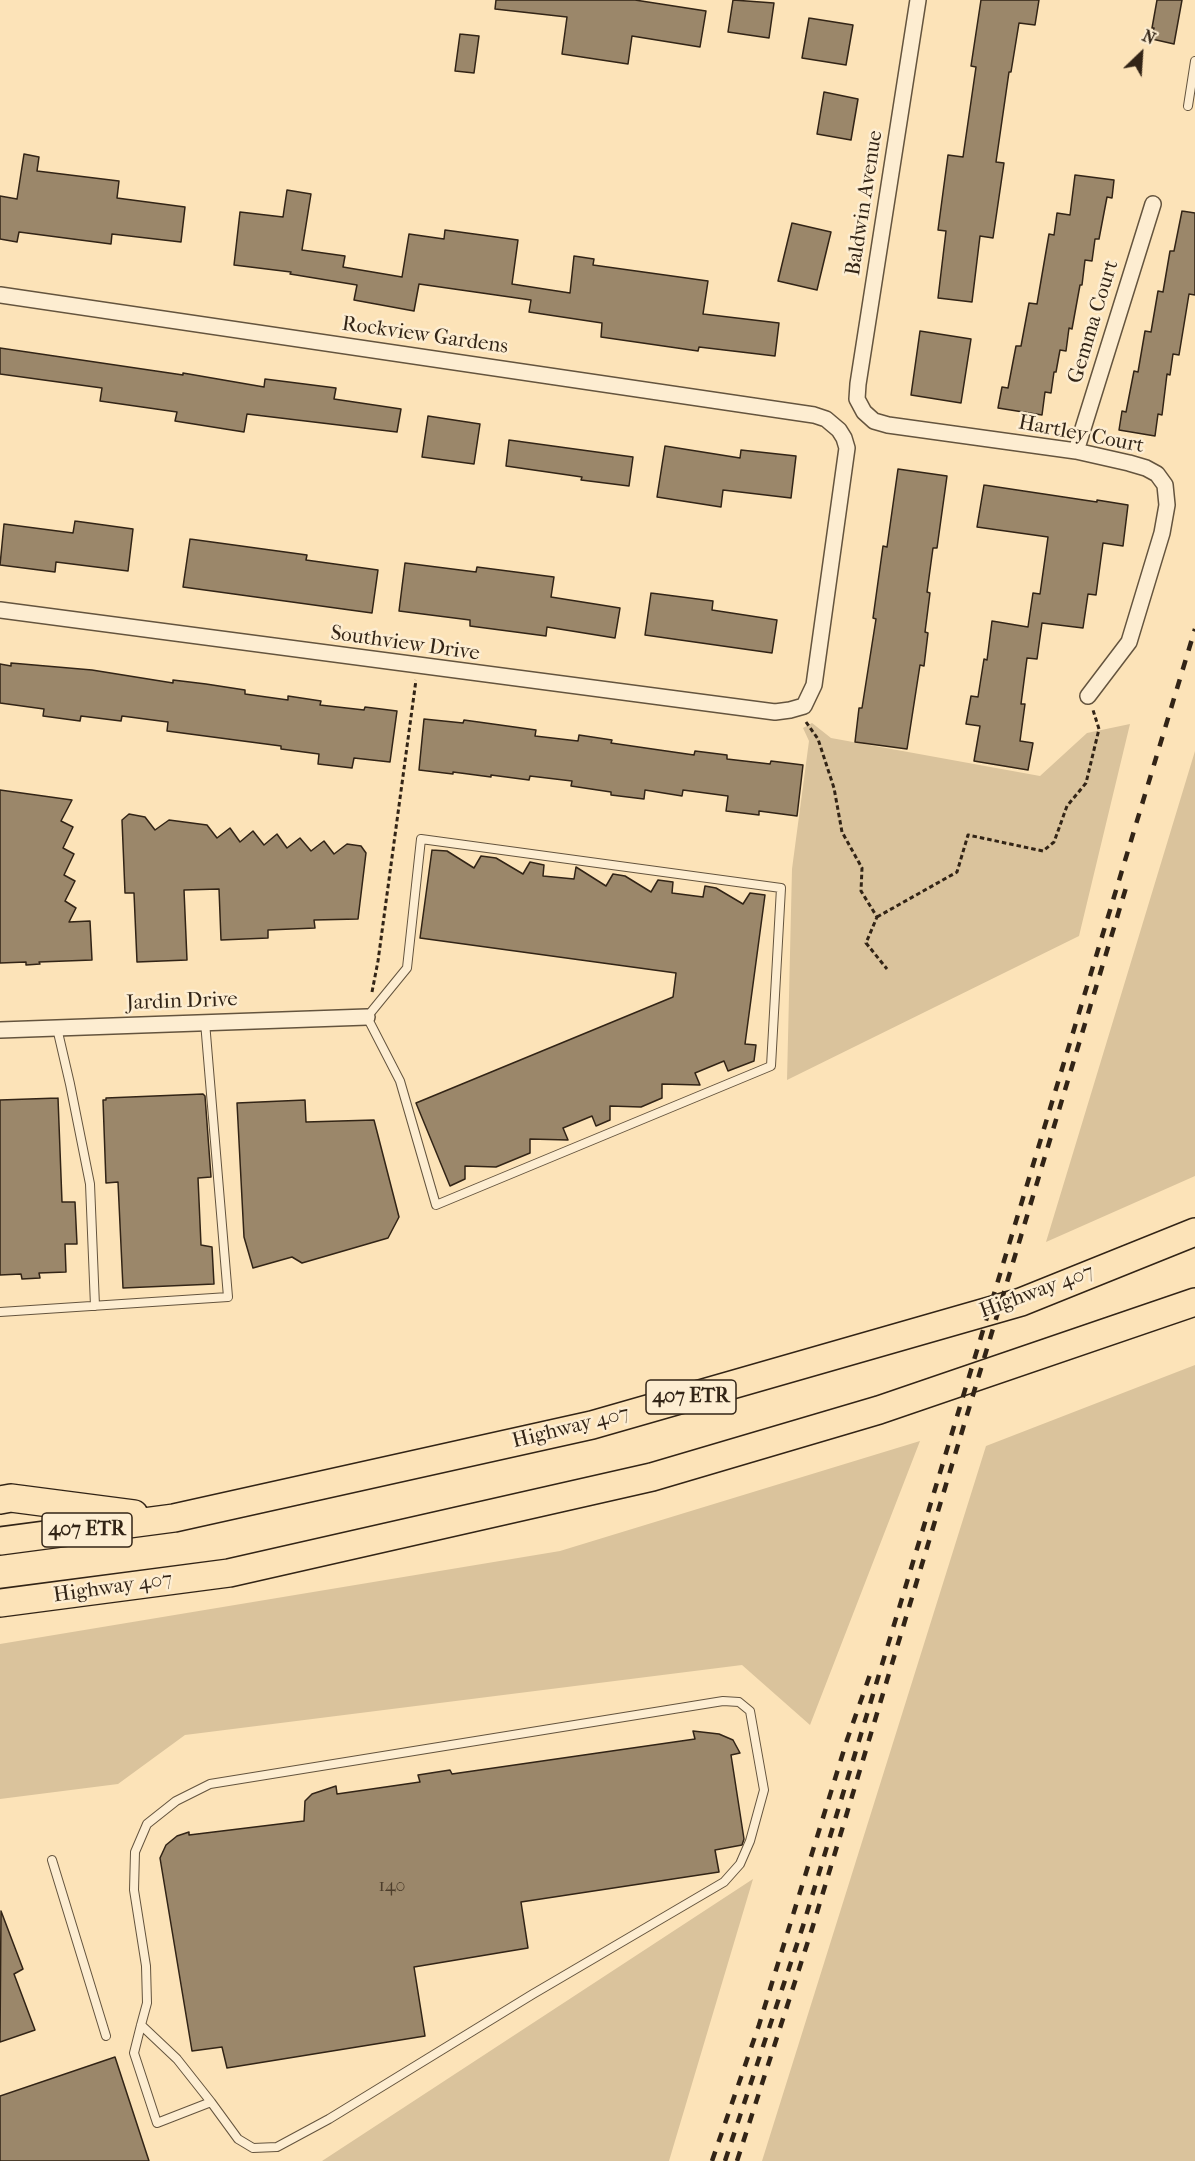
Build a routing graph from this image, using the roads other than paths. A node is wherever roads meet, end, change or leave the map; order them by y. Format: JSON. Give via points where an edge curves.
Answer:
{"nodes":[{"id":1,"x":918,"y":0,"type":"edge"},
{"id":2,"x":1195,"y":61,"type":"edge"},
{"id":3,"x":1188,"y":106,"type":"dead end"},
{"id":4,"x":1153,"y":204,"type":"dead end"},
{"id":5,"x":0,"y":295,"type":"edge"},
{"id":6,"x":864,"y":412,"type":"joint"},
{"id":7,"x":1076,"y":451,"type":"junction"},
{"id":8,"x":0,"y":610,"type":"edge"},
{"id":9,"x":1088,"y":696,"type":"road end"},
{"id":10,"x":800,"y":707,"type":"joint"},
{"id":11,"x":367,"y":1017,"type":"junction"},
{"id":12,"x":205,"y":1022,"type":"junction"},
{"id":13,"x":57,"y":1028,"type":"junction"},
{"id":14,"x":0,"y":1030,"type":"edge"},
{"id":15,"x":1195,"y":1232,"type":"edge"},
{"id":16,"x":1195,"y":1302,"type":"edge"},
{"id":17,"x":95,"y":1306,"type":"junction"},
{"id":18,"x":0,"y":1312,"type":"edge"},
{"id":19,"x":0,"y":1500,"type":"edge"},
{"id":20,"x":174,"y":1518,"type":"junction"},
{"id":21,"x":0,"y":1541,"type":"edge"},
{"id":22,"x":0,"y":1603,"type":"edge"},
{"id":23,"x":52,"y":1860,"type":"dead end"},
{"id":24,"x":141,"y":2025,"type":"junction"},
{"id":25,"x":106,"y":2036,"type":"dead end"},
{"id":26,"x":211,"y":2102,"type":"junction"}],
"edges":[{"from":1,"to":6,"type":"street","name":"Baldwin Avenue","via":[[858,384],[857,399]]},
{"from":2,"to":3,"type":"lane"},
{"from":4,"to":7,"type":"street","name":"Gemma Court"},
{"from":5,"to":10,"type":"street","name":"Rockview Gardens","via":[[826,419],[839,430],[847,448],[814,685]]},
{"from":6,"to":7,"type":"street","name":"Hartley Court","via":[[888,425]]},
{"from":7,"to":9,"type":"street","name":"Hartley Court","via":[[1146,468],[1165,485],[1166,499],[1162,533],[1129,642]]},
{"from":8,"to":10,"type":"street","name":"Southview Drive","via":[[775,712]]},
{"from":11,"to":11,"type":"lane","via":[[400,1081],[436,1204],[771,1066],[781,888],[420,839],[407,968]]},
{"from":11,"to":12,"type":"street","name":"Jardin Drive"},
{"from":12,"to":13,"type":"street","name":"Jardin Drive"},
{"from":12,"to":17,"type":"lane","via":[[228,1298]]},
{"from":13,"to":14,"type":"street","name":"Jardin Drive"},
{"from":13,"to":17,"type":"lane","via":[[90,1184]]},
{"from":15,"to":20,"type":"highway","name":"Highway 407","number":"407 ETR","via":[[1021,1302],[603,1422]]},
{"from":16,"to":22,"type":"highway","name":"Highway 407","via":[[879,1410],[652,1477],[230,1573]]},
{"from":17,"to":18,"type":"lane"},
{"from":19,"to":20,"type":"highway","via":[[11,1498]]},
{"from":20,"to":21,"type":"highway","name":"Highway 407","number":"407 ETR"},
{"from":23,"to":25,"type":"lane"},
{"from":24,"to":26,"type":"lane","via":[[177,2059]]},
{"from":24,"to":26,"type":"lane","via":[[134,2053],[157,2122]]},
{"from":24,"to":26,"type":"lane","via":[[147,2003],[146,1966],[134,1890],[135,1852],[147,1824],[176,1801],[210,1785],[723,1701],[739,1702],[750,1712],[764,1790],[750,1841],[740,1864],[724,1882],[277,2147],[253,2148],[238,2139]]}]}
